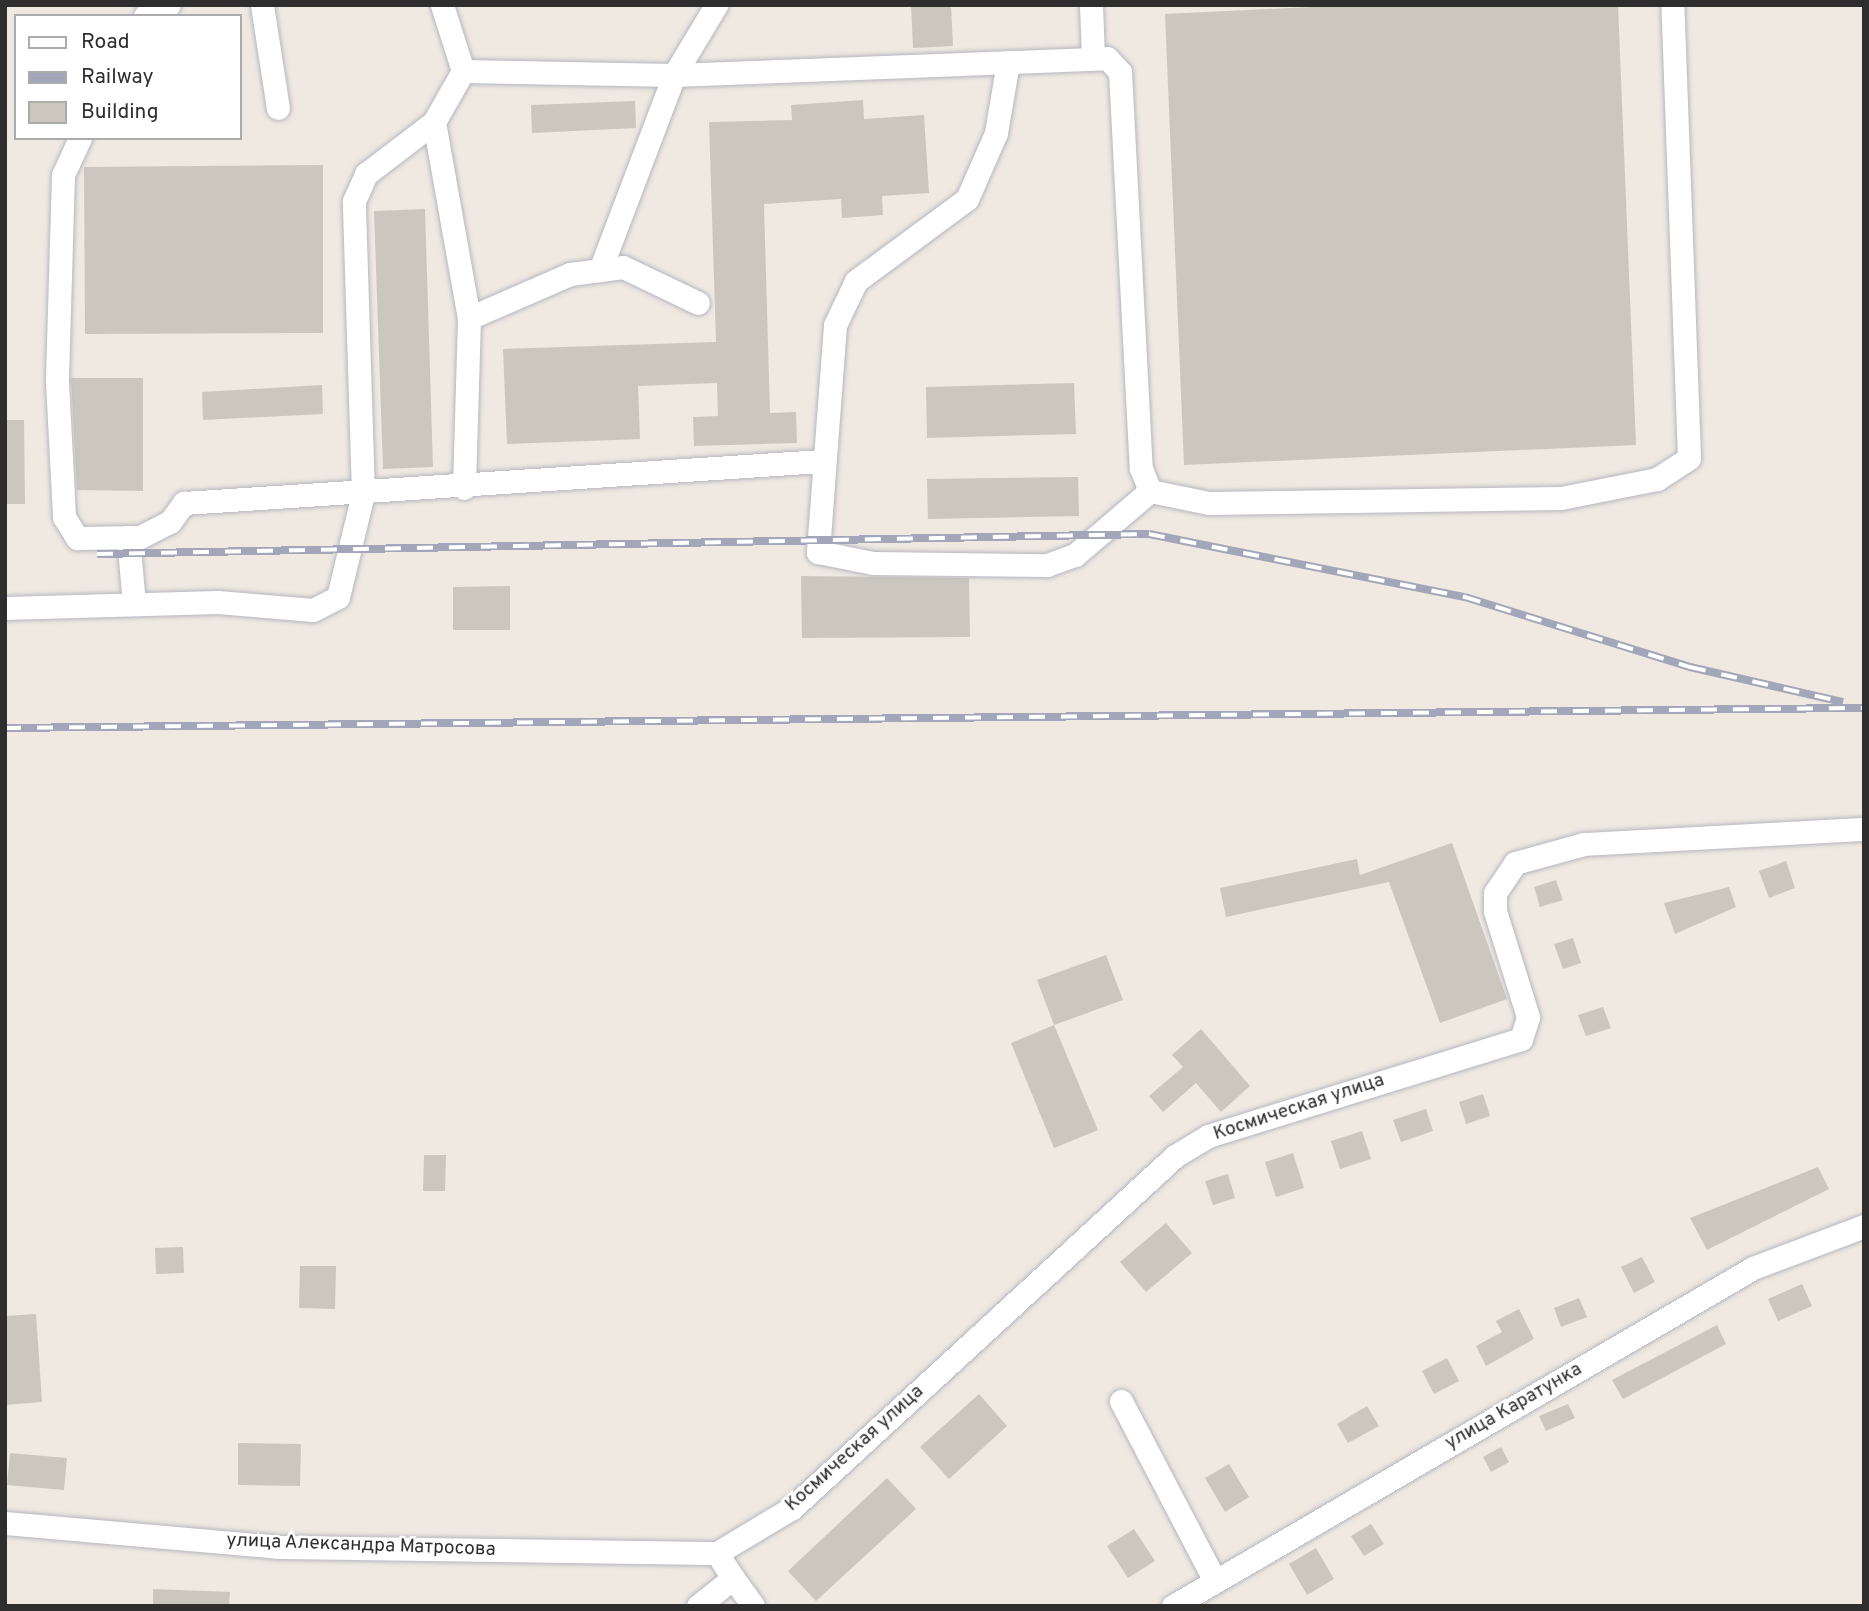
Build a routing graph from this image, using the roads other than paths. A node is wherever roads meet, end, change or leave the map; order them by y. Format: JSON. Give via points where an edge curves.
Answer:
{"nodes":[{"id":1,"x":169,"y":5,"type":"edge"},
{"id":2,"x":262,"y":5,"type":"edge"},
{"id":3,"x":442,"y":5,"type":"edge"},
{"id":4,"x":716,"y":5,"type":"edge"},
{"id":5,"x":1091,"y":5,"type":"edge"},
{"id":6,"x":1672,"y":5,"type":"edge"},
{"id":7,"x":149,"y":14,"type":"edge"},
{"id":8,"x":1093,"y":58,"type":"junction"},
{"id":9,"x":1008,"y":62,"type":"junction"},
{"id":10,"x":463,"y":71,"type":"junction"},
{"id":11,"x":674,"y":75,"type":"junction"},
{"id":12,"x":278,"y":108,"type":"dead end"},
{"id":13,"x":434,"y":122,"type":"junction"},
{"id":14,"x":79,"y":140,"type":"edge"},
{"id":15,"x":600,"y":270,"type":"junction"},
{"id":16,"x":698,"y":303,"type":"dead end"},
{"id":17,"x":469,"y":318,"type":"junction"},
{"id":18,"x":821,"y":461,"type":"junction"},
{"id":19,"x":464,"y":488,"type":"junction"},
{"id":20,"x":1150,"y":491,"type":"junction"},
{"id":21,"x":363,"y":494,"type":"junction"},
{"id":22,"x":128,"y":537,"type":"junction"},
{"id":23,"x":134,"y":604,"type":"junction"},
{"id":24,"x":5,"y":608,"type":"edge"},
{"id":25,"x":1864,"y":829,"type":"edge"},
{"id":26,"x":1864,"y":1226,"type":"edge"},
{"id":27,"x":1121,"y":1401,"type":"dead end"},
{"id":28,"x":5,"y":1523,"type":"edge"},
{"id":29,"x":717,"y":1553,"type":"junction"},
{"id":30,"x":733,"y":1577,"type":"junction"},
{"id":31,"x":1214,"y":1581,"type":"junction"},
{"id":32,"x":698,"y":1606,"type":"edge"},
{"id":33,"x":753,"y":1606,"type":"edge"},
{"id":34,"x":1173,"y":1606,"type":"edge"}],
"edges":[{"from":1,"to":7,"type":"street"},
{"from":2,"to":12,"type":"street"},
{"from":3,"to":10,"type":"street"},
{"from":4,"to":11,"type":"street"},
{"from":5,"to":8,"type":"street"},
{"from":6,"to":20,"type":"street","via":[[1689,458],[1657,479],[1561,498],[1209,503]]},
{"from":8,"to":9,"type":"street"},
{"from":8,"to":20,"type":"street","via":[[1107,58],[1120,72],[1141,468]]},
{"from":9,"to":11,"type":"street"},
{"from":9,"to":18,"type":"street","via":[[996,133],[967,199],[856,281],[835,325],[833,403]]},
{"from":10,"to":11,"type":"street"},
{"from":10,"to":13,"type":"street"},
{"from":11,"to":15,"type":"street"},
{"from":13,"to":17,"type":"street"},
{"from":13,"to":21,"type":"street","via":[[366,174],[354,201]]},
{"from":14,"to":22,"type":"street","via":[[62,175],[57,382],[64,517],[77,538]]},
{"from":15,"to":16,"type":"street","via":[[623,267]]},
{"from":15,"to":17,"type":"street","via":[[570,274]]},
{"from":17,"to":19,"type":"street"},
{"from":18,"to":19,"type":"street"},
{"from":18,"to":20,"type":"street","via":[[818,552],[873,563],[1047,565],[1075,555]]},
{"from":19,"to":21,"type":"street"},
{"from":21,"to":22,"type":"street","via":[[184,503],[170,522]]},
{"from":21,"to":23,"type":"street","via":[[338,597],[313,610]]},
{"from":22,"to":23,"type":"street"},
{"from":23,"to":24,"type":"street"},
{"from":25,"to":29,"type":"street","name":"Космическая улица","via":[[1584,845],[1515,863],[1495,893],[1495,911],[1528,1017],[1521,1039],[1209,1136],[1175,1156],[792,1508]]},
{"from":26,"to":31,"type":"street","name":"улица Каратунка","via":[[1754,1268]]},
{"from":27,"to":31,"type":"street"},
{"from":28,"to":29,"type":"street","name":"улица Александра Матросова","via":[[278,1547]]},
{"from":29,"to":30,"type":"street"},
{"from":30,"to":32,"type":"street"},
{"from":30,"to":33,"type":"street"},
{"from":31,"to":34,"type":"street","name":"улица Каратунка"}]}
